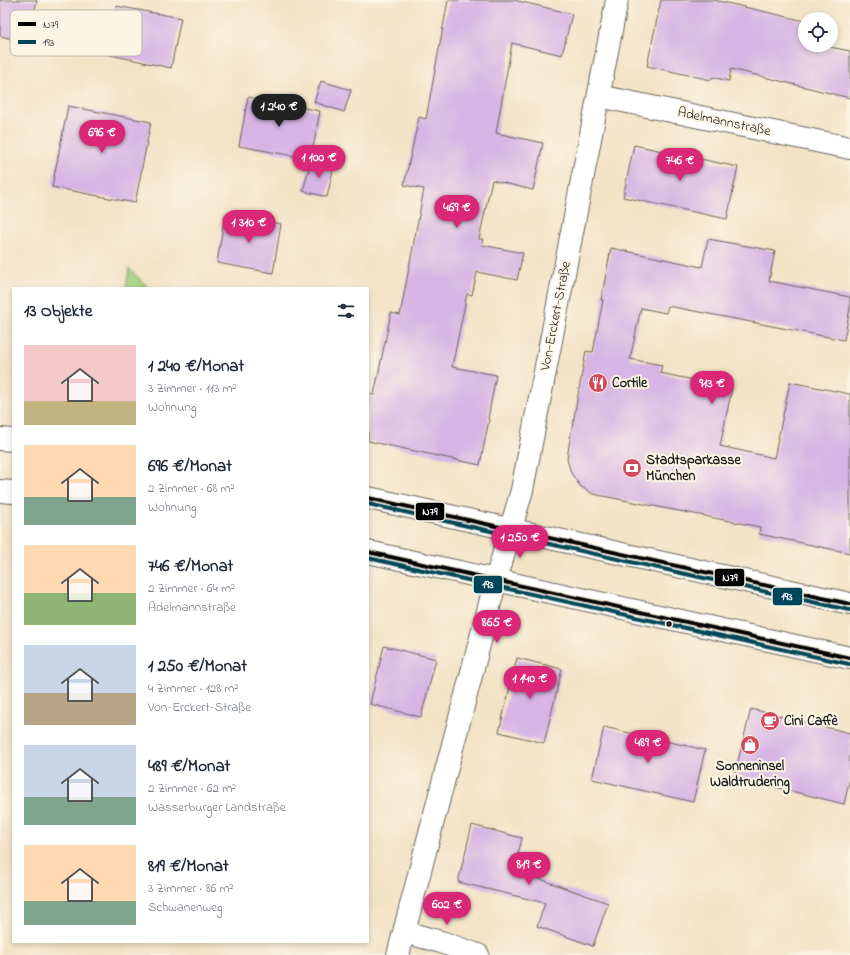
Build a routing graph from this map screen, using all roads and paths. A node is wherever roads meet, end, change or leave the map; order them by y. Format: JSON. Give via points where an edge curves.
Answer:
{"nodes":[{"id":1,"x":617,"y":0,"type":"edge"},
{"id":2,"x":599,"y":96,"type":"junction"},
{"id":3,"x":850,"y":148,"type":"edge"},
{"id":4,"x":0,"y":439,"type":"edge"},
{"id":5,"x":12,"y":440,"type":"edge"},
{"id":6,"x":0,"y":491,"type":"edge"},
{"id":7,"x":12,"y":492,"type":"edge"},
{"id":8,"x":369,"y":498,"type":"edge"},
{"id":9,"x":510,"y":528,"type":"junction"},
{"id":10,"x":369,"y":552,"type":"edge"},
{"id":11,"x":496,"y":580,"type":"junction"},
{"id":12,"x":850,"y":604,"type":"edge"},
{"id":13,"x":850,"y":658,"type":"edge"},
{"id":14,"x":404,"y":932,"type":"junction"},
{"id":15,"x":398,"y":955,"type":"edge"},
{"id":16,"x":478,"y":955,"type":"edge"}],
"edges":[{"from":1,"to":2,"type":"street","name":"Von-Erckert-Straße"},
{"from":2,"to":3,"type":"street","name":"Adelmannstraße"},
{"from":2,"to":9,"type":"street","name":"Von-Erckert-Straße","via":[[522,490]]},
{"from":4,"to":5,"type":"street"},
{"from":6,"to":7,"type":"street"},
{"from":8,"to":9,"type":"street"},
{"from":9,"to":11,"type":"street","name":"Von-Erckert-Straße"},
{"from":9,"to":12,"type":"street"},
{"from":10,"to":11,"type":"street"},
{"from":11,"to":13,"type":"street"},
{"from":11,"to":14,"type":"street","name":"Von-Erckert-Straße"},
{"from":14,"to":15,"type":"street","name":"Von-Erckert-Straße"},
{"from":14,"to":16,"type":"street"}]}
